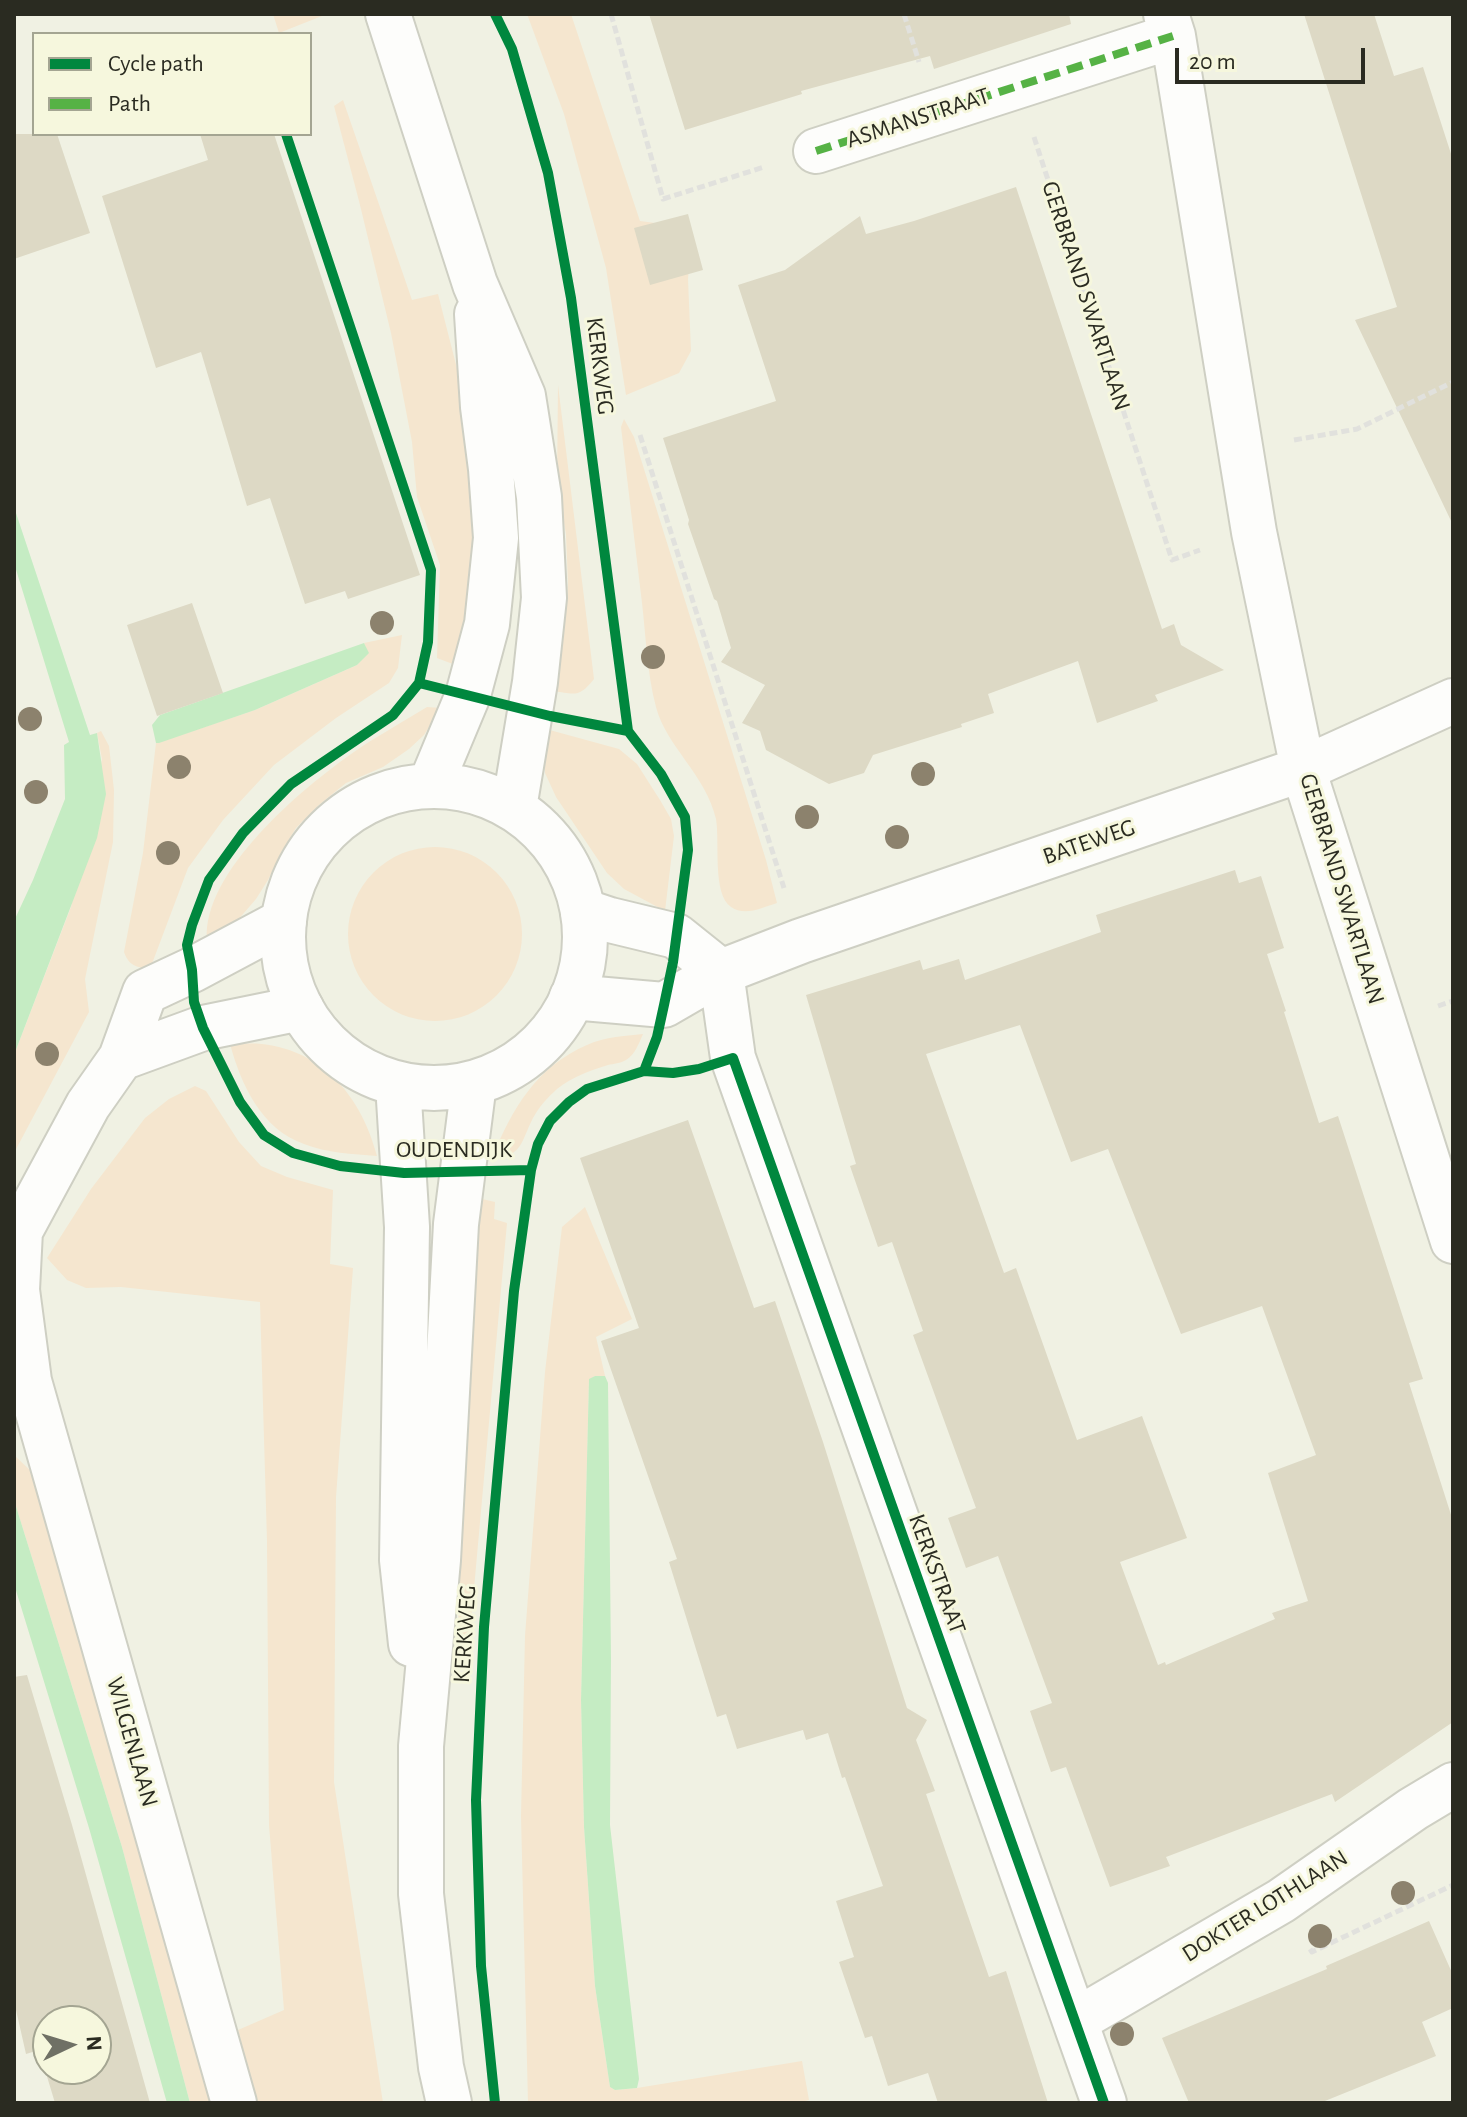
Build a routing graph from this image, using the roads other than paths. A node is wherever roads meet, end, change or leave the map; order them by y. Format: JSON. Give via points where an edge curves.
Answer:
{"nodes":[{"id":1,"x":388,"y":14,"type":"edge"},
{"id":2,"x":1170,"y":25,"type":"edge"},
{"id":3,"x":816,"y":151,"type":"road end"},
{"id":4,"x":475,"y":284,"type":"junction"},
{"id":5,"x":1453,"y":701,"type":"edge"},
{"id":6,"x":1303,"y":769,"type":"junction"},
{"id":7,"x":430,"y":786,"type":"junction"},
{"id":8,"x":514,"y":808,"type":"junction"},
{"id":9,"x":583,"y":911,"type":"junction"},
{"id":10,"x":284,"y":921,"type":"junction"},
{"id":11,"x":721,"y":972,"type":"junction"},
{"id":12,"x":572,"y":997,"type":"junction"},
{"id":13,"x":301,"y":1008,"type":"junction"},
{"id":14,"x":121,"y":1058,"type":"junction"},
{"id":15,"x":474,"y":1083,"type":"junction"},
{"id":16,"x":398,"y":1084,"type":"junction"},
{"id":17,"x":1453,"y":1241,"type":"edge"},
{"id":18,"x":22,"y":1384,"type":"edge"},
{"id":19,"x":421,"y":1746,"type":"junction"},
{"id":20,"x":1453,"y":1785,"type":"edge"},
{"id":21,"x":1075,"y":2021,"type":"junction"},
{"id":22,"x":234,"y":2103,"type":"edge"},
{"id":23,"x":449,"y":2103,"type":"edge"},
{"id":24,"x":1104,"y":2103,"type":"edge"}],
"edges":[{"from":1,"to":4,"type":"street"},
{"from":2,"to":3,"type":"street","name":"ASMANSTRAAT","via":[[1018,86]]},
{"from":2,"to":6,"type":"street","name":"GERBRAND SWARTLAAN","via":[[1254,532]]},
{"from":4,"to":7,"type":"street","via":[[496,538],[487,624],[468,695]]},
{"from":4,"to":8,"type":"street","via":[[523,396],[539,497],[544,598]]},
{"from":5,"to":6,"type":"street","name":"BATEWEG"},
{"from":6,"to":11,"type":"street","name":"BATEWEG"},
{"from":6,"to":17,"type":"street","name":"GERBRAND SWARTLAAN"},
{"from":7,"to":8,"type":"street","via":[[474,791]]},
{"from":7,"to":10,"type":"street","via":[[367,801],[332,826],[305,859]]},
{"from":8,"to":9,"type":"street","via":[[559,852]]},
{"from":9,"to":11,"type":"street","via":[[676,936]]},
{"from":9,"to":12,"type":"street","via":[[583,963]]},
{"from":10,"to":13,"type":"street","via":[[287,966]]},
{"from":10,"to":14,"type":"street","name":"WILGENLAAN","via":[[145,992]]},
{"from":11,"to":12,"type":"street","name":"BATEWEG","via":[[664,1005]]},
{"from":11,"to":21,"type":"street","name":"KERKSTRAAT","via":[[733,1058]]},
{"from":12,"to":15,"type":"street","via":[[556,1026],[533,1051]]},
{"from":13,"to":14,"type":"street","via":[[203,1028]]},
{"from":13,"to":16,"type":"street","via":[[334,1051],[364,1071]]},
{"from":14,"to":18,"type":"street","name":"WILGENLAAN","via":[[88,1105],[20,1231]]},
{"from":15,"to":16,"type":"street","via":[[436,1088]]},
{"from":15,"to":19,"type":"street","name":"KERKWEG","via":[[456,1224],[438,1560]]},
{"from":16,"to":19,"type":"street","name":"KERKWEG","via":[[407,1227],[402,1560]]},
{"from":18,"to":22,"type":"street","name":"WILGENLAAN"},
{"from":19,"to":23,"type":"street","name":"KERKWEG","via":[[421,1894]]},
{"from":20,"to":21,"type":"street","name":"DOKTER LOTHLAAN","via":[[1281,1901]]},
{"from":21,"to":24,"type":"street","name":"KERKSTRAAT"}]}
